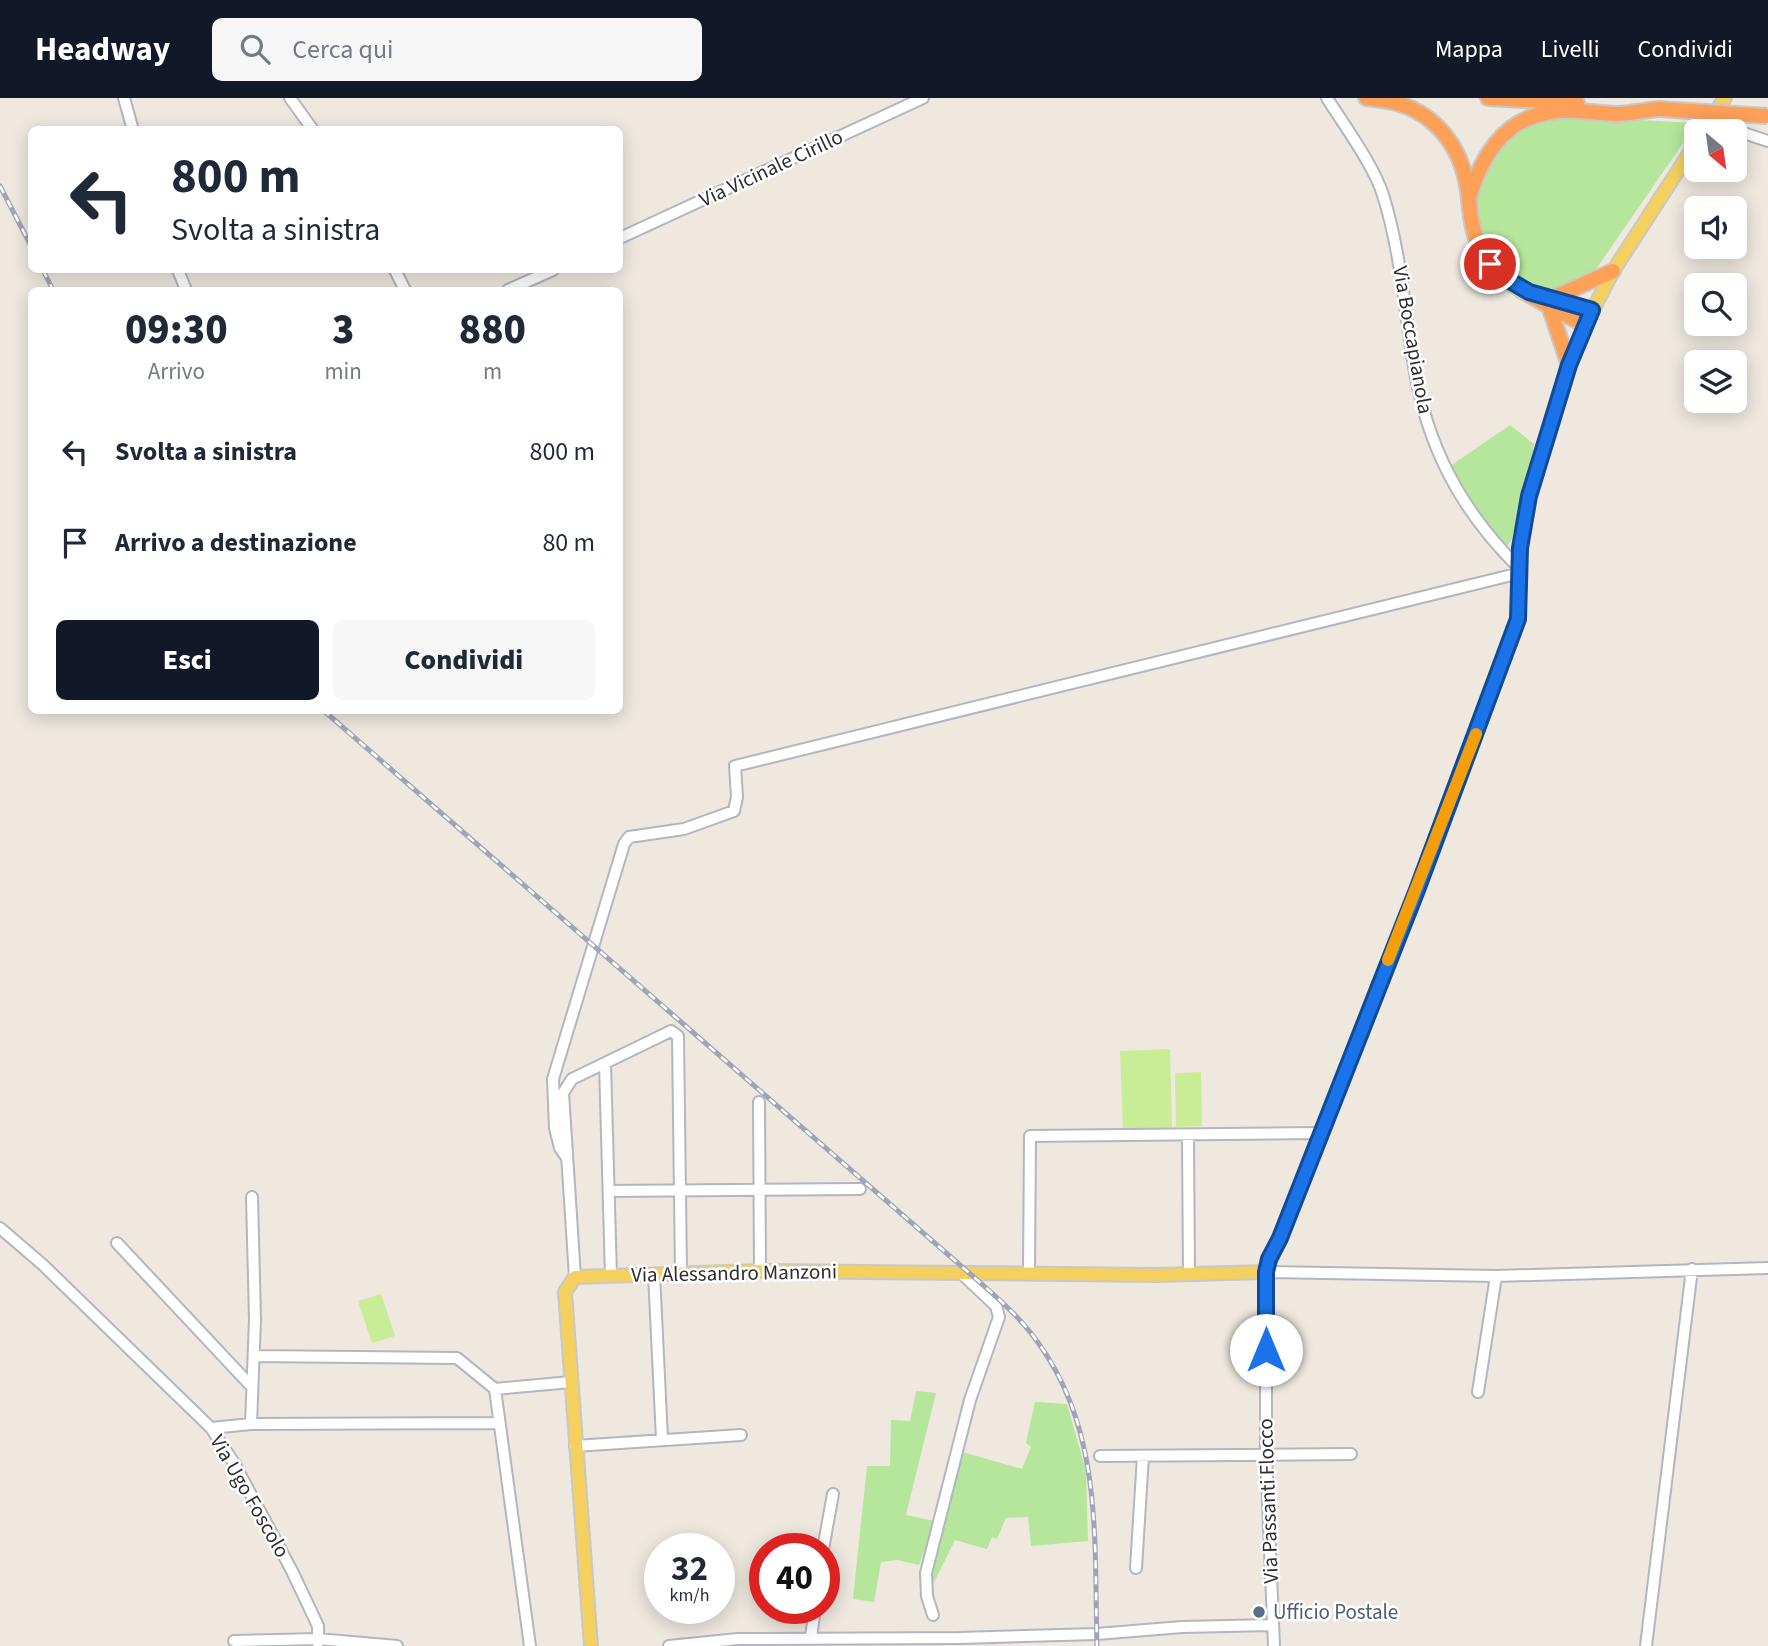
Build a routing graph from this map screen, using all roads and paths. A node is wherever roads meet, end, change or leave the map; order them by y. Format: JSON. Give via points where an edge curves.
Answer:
{"nodes":[{"id":1,"x":124,"y":98,"type":"edge"},
{"id":2,"x":290,"y":98,"type":"edge"},
{"id":3,"x":923,"y":98,"type":"edge"},
{"id":4,"x":1327,"y":98,"type":"edge"},
{"id":5,"x":1366,"y":98,"type":"edge"},
{"id":6,"x":1488,"y":98,"type":"edge"},
{"id":7,"x":1725,"y":98,"type":"edge"},
{"id":8,"x":1659,"y":108,"type":"junction"},
{"id":9,"x":1768,"y":116,"type":"edge"},
{"id":10,"x":1712,"y":119,"type":"edge"},
{"id":11,"x":132,"y":126,"type":"edge"},
{"id":12,"x":310,"y":126,"type":"edge"},
{"id":13,"x":1747,"y":136,"type":"edge"},
{"id":14,"x":1768,"y":141,"type":"edge"},
{"id":15,"x":1684,"y":162,"type":"edge"},
{"id":16,"x":1469,"y":200,"type":"junction"},
{"id":17,"x":623,"y":237,"type":"edge"},
{"id":18,"x":1613,"y":271,"type":"junction"},
{"id":19,"x":545,"y":273,"type":"edge"},
{"id":20,"x":515,"y":287,"type":"edge"},
{"id":21,"x":1551,"y":302,"type":"junction"},
{"id":22,"x":1592,"y":310,"type":"junction"},
{"id":23,"x":1585,"y":325,"type":"junction"},
{"id":24,"x":1569,"y":365,"type":"junction"},
{"id":25,"x":1520,"y":571,"type":"junction"},
{"id":26,"x":605,"y":1063,"type":"junction"},
{"id":27,"x":759,"y":1102,"type":"dead end"},
{"id":28,"x":1321,"y":1133,"type":"junction"},
{"id":29,"x":1188,"y":1140,"type":"dead end"},
{"id":30,"x":567,"y":1158,"type":"junction"},
{"id":31,"x":759,"y":1189,"type":"junction"},
{"id":32,"x":860,"y":1189,"type":"dead end"},
{"id":33,"x":679,"y":1190,"type":"junction"},
{"id":34,"x":608,"y":1191,"type":"junction"},
{"id":35,"x":252,"y":1197,"type":"dead end"},
{"id":36,"x":0,"y":1228,"type":"edge"},
{"id":37,"x":117,"y":1243,"type":"dead end"},
{"id":38,"x":1768,"y":1268,"type":"edge"},
{"id":39,"x":1692,"y":1269,"type":"junction"},
{"id":40,"x":760,"y":1271,"type":"junction"},
{"id":41,"x":960,"y":1272,"type":"junction"},
{"id":42,"x":1266,"y":1272,"type":"junction"},
{"id":43,"x":681,"y":1273,"type":"junction"},
{"id":44,"x":1029,"y":1273,"type":"junction"},
{"id":45,"x":1189,"y":1273,"type":"junction"},
{"id":46,"x":654,"y":1274,"type":"junction"},
{"id":47,"x":611,"y":1276,"type":"junction"},
{"id":48,"x":1496,"y":1276,"type":"junction"},
{"id":49,"x":575,"y":1277,"type":"junction"},
{"id":50,"x":254,"y":1356,"type":"junction"},
{"id":51,"x":571,"y":1382,"type":"junction"},
{"id":52,"x":253,"y":1387,"type":"junction"},
{"id":53,"x":495,"y":1389,"type":"junction"},
{"id":54,"x":1478,"y":1392,"type":"dead end"},
{"id":55,"x":499,"y":1423,"type":"junction"},
{"id":56,"x":251,"y":1424,"type":"junction"},
{"id":57,"x":211,"y":1428,"type":"junction"},
{"id":58,"x":741,"y":1435,"type":"dead end"},
{"id":59,"x":662,"y":1439,"type":"junction"},
{"id":60,"x":575,"y":1446,"type":"junction"},
{"id":61,"x":1352,"y":1454,"type":"dead end"},
{"id":62,"x":1266,"y":1455,"type":"junction"},
{"id":63,"x":1100,"y":1456,"type":"dead end"},
{"id":64,"x":1143,"y":1456,"type":"junction"},
{"id":65,"x":833,"y":1494,"type":"dead end"},
{"id":66,"x":826,"y":1533,"type":"edge"},
{"id":67,"x":1136,"y":1568,"type":"dead end"},
{"id":68,"x":933,"y":1615,"type":"dead end"},
{"id":69,"x":813,"y":1624,"type":"edge"},
{"id":70,"x":1272,"y":1625,"type":"junction"},
{"id":71,"x":811,"y":1637,"type":"junction"},
{"id":72,"x":234,"y":1641,"type":"dead end"},
{"id":73,"x":318,"y":1642,"type":"edge"},
{"id":74,"x":397,"y":1646,"type":"edge"},
{"id":75,"x":530,"y":1646,"type":"edge"},
{"id":76,"x":581,"y":1646,"type":"edge"},
{"id":77,"x":591,"y":1646,"type":"edge"},
{"id":78,"x":669,"y":1646,"type":"edge"},
{"id":79,"x":1274,"y":1646,"type":"edge"},
{"id":80,"x":1646,"y":1646,"type":"edge"}],
"edges":[{"from":1,"to":11,"type":"street"},
{"from":2,"to":12,"type":"street"},
{"from":3,"to":17,"type":"street","name":"Via Vicinale Cirillo"},
{"from":4,"to":25,"type":"street","name":"Via Boccapianola","via":[[1382,191],[1401,266],[1413,365],[1432,438],[1470,513]]},
{"from":5,"to":16,"type":"highway","via":[[1401,104],[1432,120],[1461,159]]},
{"from":6,"to":8,"type":"highway"},
{"from":7,"to":10,"type":"main road"},
{"from":8,"to":9,"type":"highway","bridge":true},
{"from":8,"to":16,"type":"highway","via":[[1618,114],[1546,113],[1527,119],[1493,144],[1482,160]]},
{"from":13,"to":14,"type":"street"},
{"from":15,"to":18,"type":"main road","name":"Via Passanti Flocco"},
{"from":16,"to":21,"type":"highway","via":[[1472,228],[1490,264],[1502,276]]},
{"from":18,"to":21,"type":"highway"},
{"from":18,"to":22,"type":"main road","name":"Via Passanti Flocco"},
{"from":19,"to":20,"type":"street"},
{"from":21,"to":22,"type":"highway"},
{"from":21,"to":23,"type":"highway"},
{"from":21,"to":24,"type":"highway"},
{"from":22,"to":23,"type":"main road","name":"Via Passanti Flocco"},
{"from":23,"to":24,"type":"main road","name":"Via Passanti Flocco"},
{"from":24,"to":25,"type":"main road","name":"Via Passanti Flocco","via":[[1529,496]]},
{"from":25,"to":28,"type":"main road","name":"Via Passanti Flocco","via":[[1518,619]]},
{"from":25,"to":30,"type":"street","via":[[735,766],[734,811],[684,829],[629,837],[624,844],[553,1079],[555,1128]]},
{"from":26,"to":30,"type":"street","via":[[572,1079],[563,1093]]},
{"from":26,"to":33,"type":"street","via":[[671,1031],[678,1036]]},
{"from":26,"to":34,"type":"street"},
{"from":27,"to":31,"type":"street"},
{"from":28,"to":42,"type":"main road","name":"Via Passanti Flocco"},
{"from":28,"to":44,"type":"street","via":[[1030,1136]]},
{"from":29,"to":45,"type":"street"},
{"from":30,"to":49,"type":"street"},
{"from":31,"to":32,"type":"street"},
{"from":31,"to":33,"type":"street"},
{"from":31,"to":40,"type":"street"},
{"from":33,"to":34,"type":"street"},
{"from":33,"to":43,"type":"street"},
{"from":34,"to":47,"type":"street"},
{"from":35,"to":50,"type":"street"},
{"from":36,"to":57,"type":"street","name":"Via Ugo Foscolo"},
{"from":37,"to":52,"type":"street"},
{"from":38,"to":39,"type":"street"},
{"from":39,"to":48,"type":"street"},
{"from":39,"to":80,"type":"street"},
{"from":40,"to":41,"type":"main road","name":"Via Alessandro Manzoni"},
{"from":40,"to":43,"type":"main road","name":"Via Alessandro Manzoni"},
{"from":41,"to":44,"type":"main road","name":"Via Alessandro Manzoni"},
{"from":41,"to":68,"type":"street","via":[[996,1306],[999,1317],[970,1400],[926,1573]]},
{"from":42,"to":45,"type":"main road","name":"Via Alessandro Manzoni"},
{"from":42,"to":48,"type":"street"},
{"from":42,"to":62,"type":"street","name":"Via Passanti Flocco"},
{"from":43,"to":46,"type":"main road","name":"Via Alessandro Manzoni"},
{"from":44,"to":45,"type":"main road","name":"Via Alessandro Manzoni"},
{"from":46,"to":47,"type":"main road","name":"Via Alessandro Manzoni"},
{"from":46,"to":59,"type":"street"},
{"from":47,"to":49,"type":"main road","name":"Via Alessandro Manzoni"},
{"from":48,"to":54,"type":"street"},
{"from":49,"to":51,"type":"main road","via":[[565,1292]]},
{"from":50,"to":52,"type":"street"},
{"from":50,"to":53,"type":"street","via":[[457,1358]]},
{"from":51,"to":53,"type":"street"},
{"from":51,"to":60,"type":"main road"},
{"from":52,"to":56,"type":"street"},
{"from":53,"to":55,"type":"street"},
{"from":55,"to":56,"type":"street"},
{"from":55,"to":75,"type":"street"},
{"from":56,"to":57,"type":"street"},
{"from":57,"to":73,"type":"street","name":"Via Ugo Foscolo","via":[[292,1570],[318,1626]]},
{"from":58,"to":59,"type":"street"},
{"from":59,"to":60,"type":"street"},
{"from":60,"to":77,"type":"main road"},
{"from":61,"to":62,"type":"street"},
{"from":62,"to":64,"type":"street"},
{"from":62,"to":70,"type":"street","name":"Via Passanti Flocco"},
{"from":63,"to":64,"type":"street"},
{"from":64,"to":67,"type":"street"},
{"from":65,"to":66,"type":"street"},
{"from":69,"to":71,"type":"street"},
{"from":70,"to":71,"type":"street","via":[[1000,1637]]},
{"from":70,"to":79,"type":"street","name":"Via Passanti Flocco"},
{"from":71,"to":78,"type":"street"},
{"from":72,"to":73,"type":"street"},
{"from":73,"to":74,"type":"street"},
{"from":76,"to":77,"type":"main road"}]}
